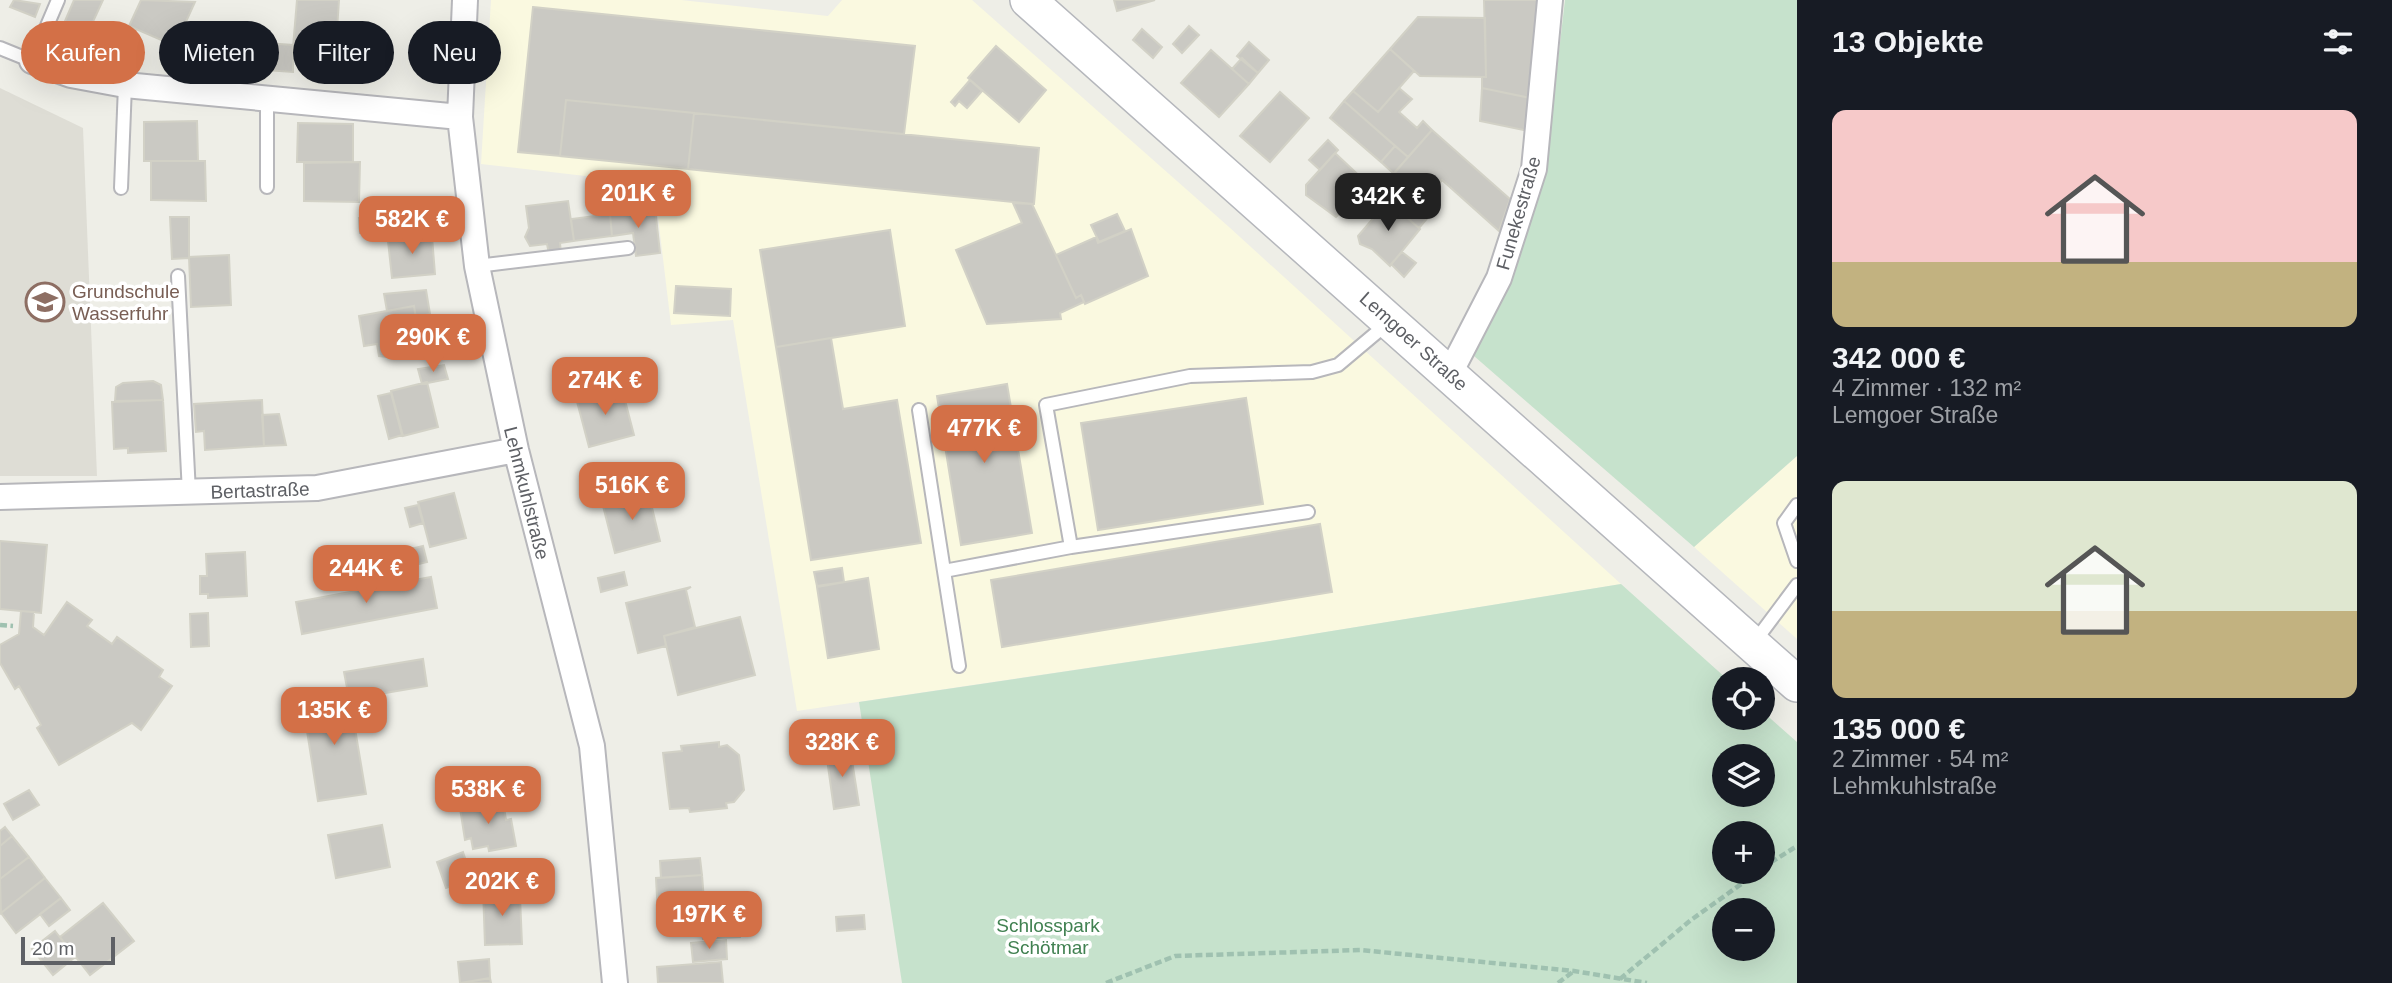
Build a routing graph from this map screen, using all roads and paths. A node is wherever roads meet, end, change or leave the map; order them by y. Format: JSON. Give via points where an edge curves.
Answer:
{"nodes":[{"id":1,"x":58,"y":0,"type":"edge"},
{"id":2,"x":465,"y":0,"type":"edge"},
{"id":3,"x":1028,"y":0,"type":"edge"},
{"id":4,"x":1550,"y":0,"type":"edge"},
{"id":5,"x":49,"y":21,"type":"edge"},
{"id":6,"x":0,"y":48,"type":"edge"},
{"id":7,"x":21,"y":57,"type":"edge"},
{"id":8,"x":120,"y":84,"type":"edge"},
{"id":9,"x":125,"y":85,"type":"junction"},
{"id":10,"x":267,"y":99,"type":"junction"},
{"id":11,"x":460,"y":117,"type":"junction"},
{"id":12,"x":267,"y":187,"type":"dead end"},
{"id":13,"x":121,"y":188,"type":"dead end"},
{"id":14,"x":628,"y":248,"type":"dead end"},
{"id":15,"x":477,"y":266,"type":"junction"},
{"id":16,"x":178,"y":276,"type":"dead end"},
{"id":17,"x":1391,"y":320,"type":"junction"},
{"id":18,"x":1450,"y":373,"type":"junction"},
{"id":19,"x":919,"y":410,"type":"dead end"},
{"id":20,"x":516,"y":450,"type":"junction"},
{"id":21,"x":189,"y":493,"type":"junction"},
{"id":22,"x":0,"y":497,"type":"edge"},
{"id":23,"x":1797,"y":505,"type":"edge"},
{"id":24,"x":1308,"y":512,"type":"dead end"},
{"id":25,"x":1071,"y":547,"type":"junction"},
{"id":26,"x":1797,"y":561,"type":"edge"},
{"id":27,"x":944,"y":571,"type":"junction"},
{"id":28,"x":1797,"y":585,"type":"edge"},
{"id":29,"x":0,"y":625,"type":"edge"},
{"id":30,"x":13,"y":626,"type":"dead end"},
{"id":31,"x":1753,"y":645,"type":"junction"},
{"id":32,"x":959,"y":666,"type":"dead end"},
{"id":33,"x":1797,"y":684,"type":"edge"},
{"id":34,"x":1797,"y":846,"type":"edge"},
{"id":35,"x":1775,"y":860,"type":"edge"},
{"id":36,"x":1741,"y":884,"type":"edge"},
{"id":37,"x":1574,"y":971,"type":"junction"},
{"id":38,"x":1619,"y":979,"type":"junction"},
{"id":39,"x":615,"y":983,"type":"edge"},
{"id":40,"x":1106,"y":983,"type":"edge"},
{"id":41,"x":1558,"y":983,"type":"edge"},
{"id":42,"x":1647,"y":983,"type":"edge"}],
"edges":[{"from":1,"to":5,"type":"lane"},
{"from":2,"to":11,"type":"street","name":"Lehmkuhlstraße"},
{"from":3,"to":17,"type":"street","name":"Lemgoer Straße"},
{"from":4,"to":18,"type":"street","name":"Funekestraße","via":[[1534,169],[1499,278]]},
{"from":6,"to":7,"type":"lane"},
{"from":8,"to":9,"type":"street"},
{"from":9,"to":10,"type":"street"},
{"from":9,"to":13,"type":"lane"},
{"from":10,"to":11,"type":"street"},
{"from":10,"to":12,"type":"lane"},
{"from":11,"to":15,"type":"street","name":"Lehmkuhlstraße"},
{"from":14,"to":15,"type":"lane"},
{"from":15,"to":20,"type":"street","name":"Lehmkuhlstraße"},
{"from":16,"to":21,"type":"lane"},
{"from":17,"to":18,"type":"street","name":"Lemgoer Straße"},
{"from":17,"to":25,"type":"lane","via":[[1338,365],[1312,372],[1190,376],[1046,405]]},
{"from":18,"to":31,"type":"street","name":"Lemgoer Straße"},
{"from":19,"to":27,"type":"lane"},
{"from":20,"to":21,"type":"street","name":"Bertastraße","via":[[317,488]]},
{"from":20,"to":39,"type":"street","name":"Lehmkuhlstraße","via":[[592,746]]},
{"from":21,"to":22,"type":"street","name":"Bertastraße"},
{"from":23,"to":26,"type":"lane","via":[[1784,523]]},
{"from":24,"to":25,"type":"lane"},
{"from":25,"to":27,"type":"lane"},
{"from":27,"to":32,"type":"lane"},
{"from":28,"to":31,"type":"lane"},
{"from":29,"to":30,"type":"path"},
{"from":31,"to":33,"type":"street","name":"Lemgoer Straße"},
{"from":34,"to":35,"type":"path"},
{"from":36,"to":38,"type":"path"},
{"from":37,"to":38,"type":"path"},
{"from":37,"to":40,"type":"path","via":[[1360,950],[1175,956]]},
{"from":37,"to":41,"type":"path"},
{"from":38,"to":42,"type":"path"}]}
